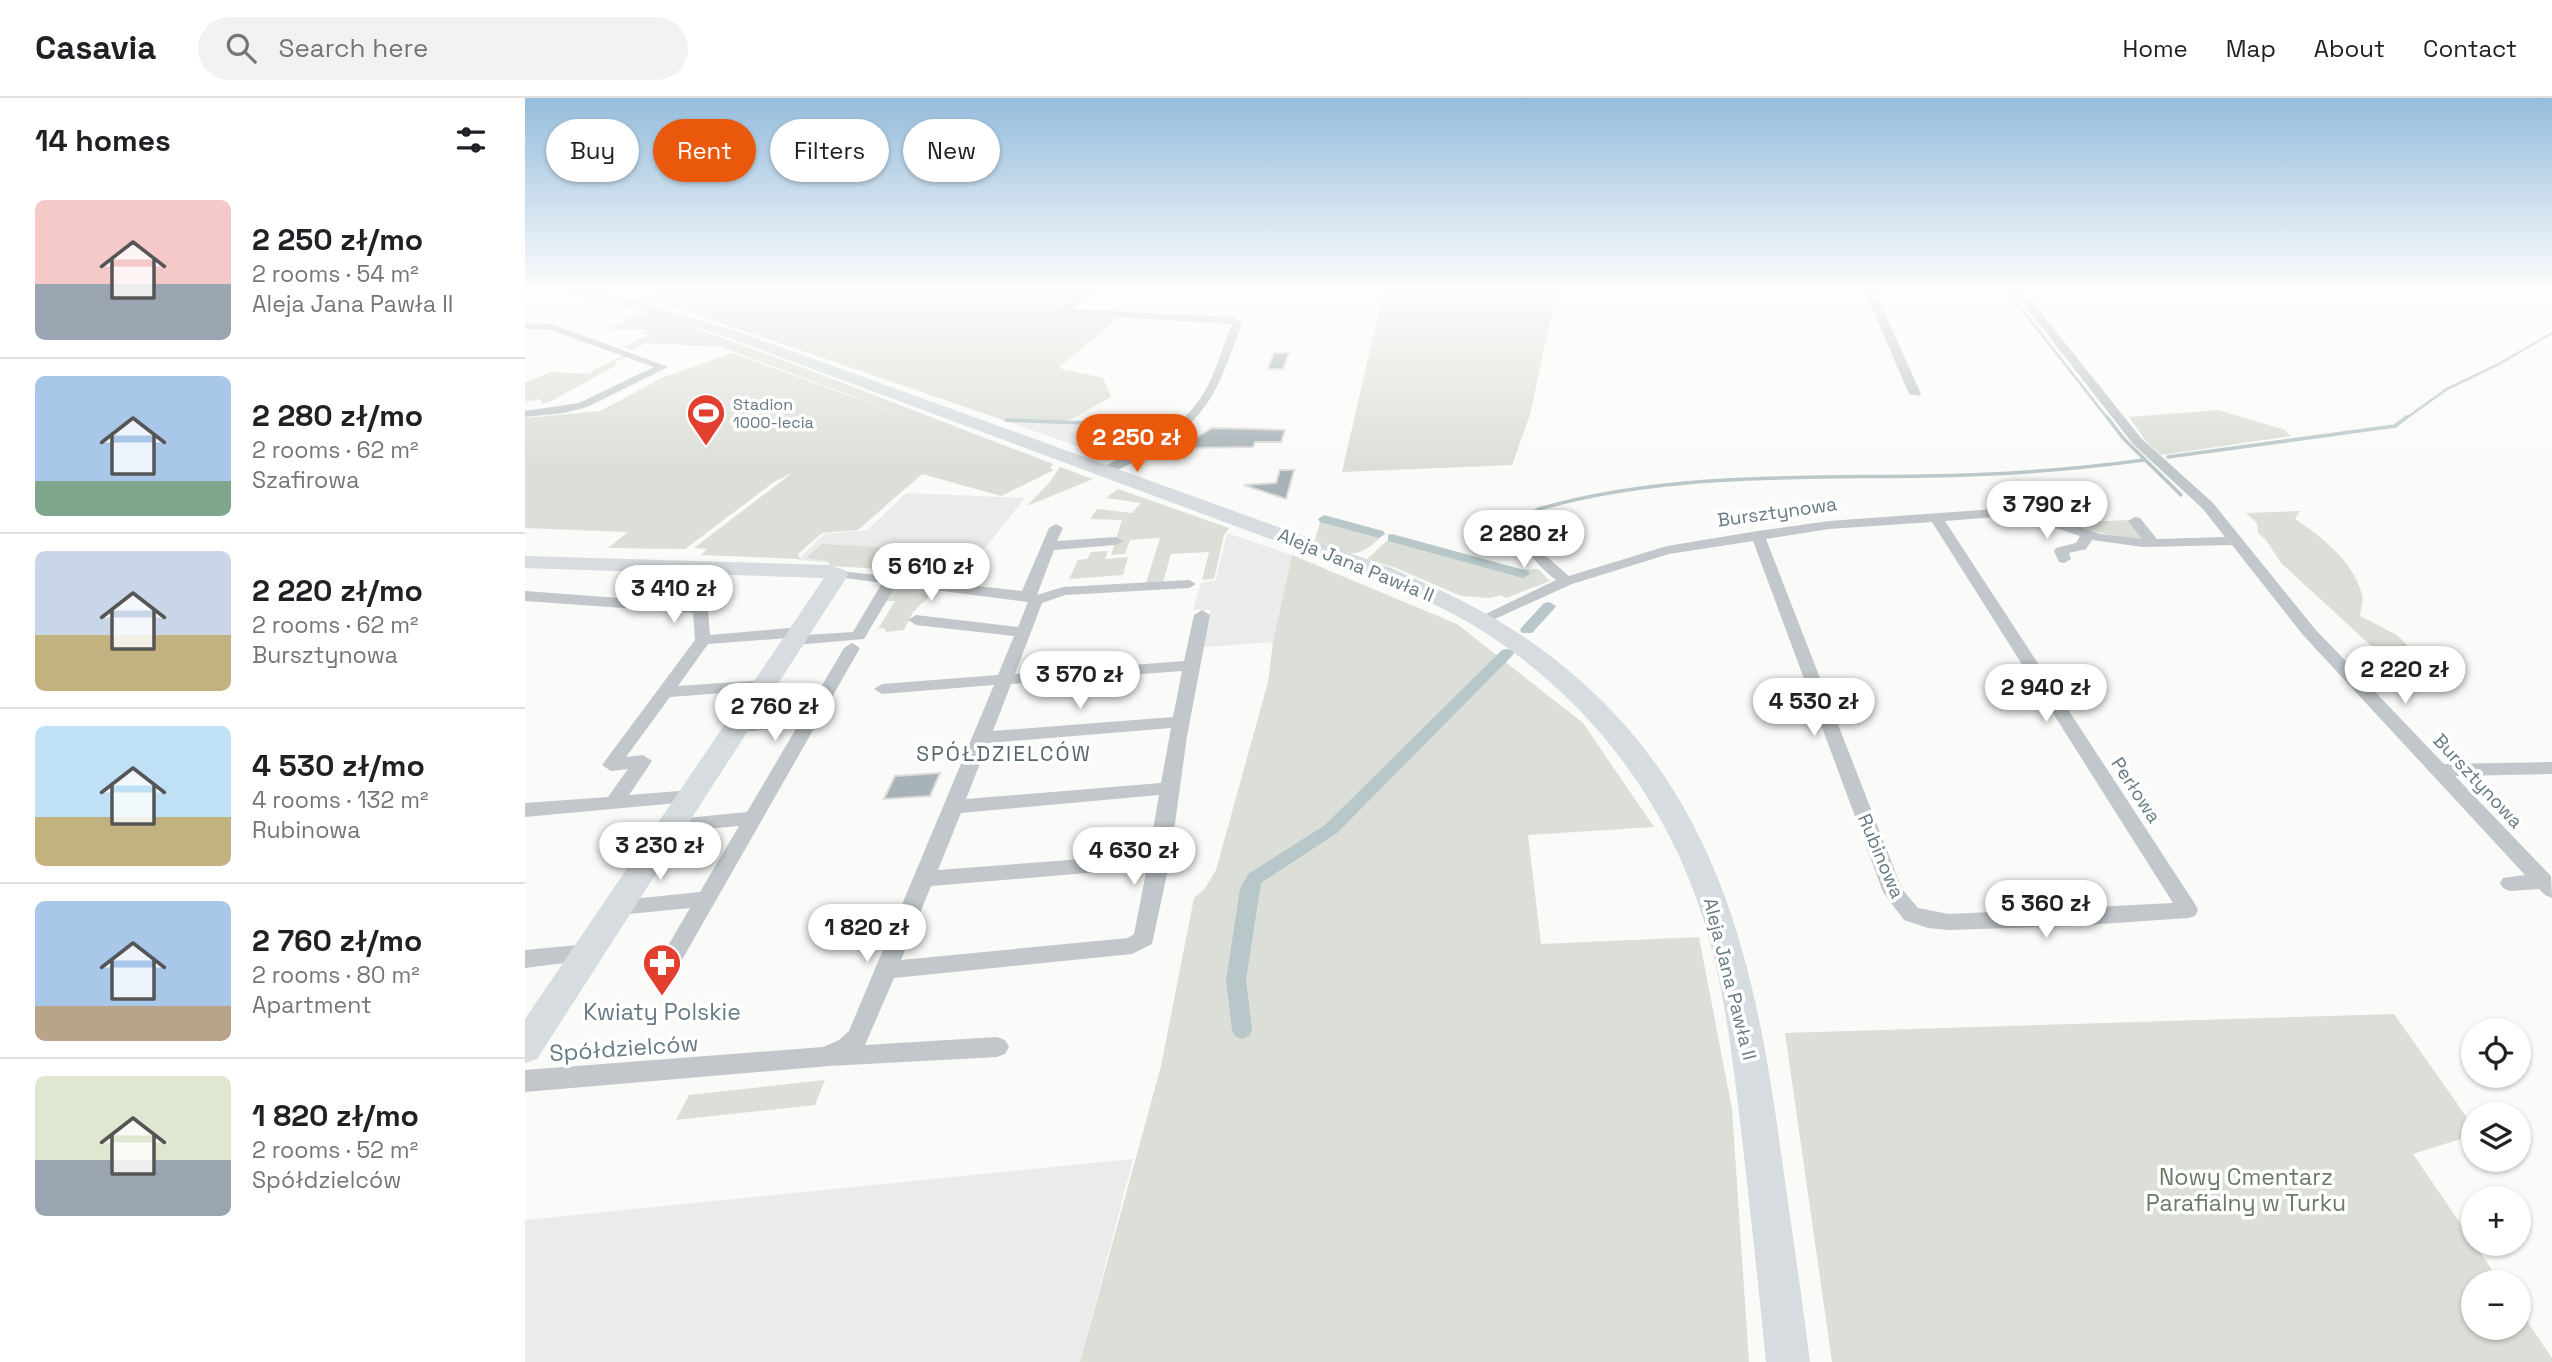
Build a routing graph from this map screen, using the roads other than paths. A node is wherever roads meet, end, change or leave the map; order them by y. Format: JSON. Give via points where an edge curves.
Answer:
{"nodes":[{"id":1,"x":610,"y":348,"type":"edge"},
{"id":2,"x":765,"y":348,"type":"edge"},
{"id":3,"x":1228,"y":348,"type":"edge"},
{"id":4,"x":1895,"y":348,"type":"edge"},
{"id":5,"x":2064,"y":348,"type":"edge"},
{"id":6,"x":1915,"y":394,"type":"dead end"},
{"id":7,"x":525,"y":414,"type":"edge"},
{"id":8,"x":1105,"y":471,"type":"junction"},
{"id":9,"x":1936,"y":517,"type":"junction"},
{"id":10,"x":2135,"y":521,"type":"dead end"},
{"id":11,"x":1056,"y":528,"type":"dead end"},
{"id":12,"x":1525,"y":528,"type":"dead end"},
{"id":13,"x":1758,"y":535,"type":"junction"},
{"id":14,"x":2088,"y":535,"type":"junction"},
{"id":15,"x":1116,"y":541,"type":"dead end"},
{"id":16,"x":2237,"y":541,"type":"junction"},
{"id":17,"x":2153,"y":542,"type":"junction"},
{"id":18,"x":1049,"y":546,"type":"junction"},
{"id":19,"x":2064,"y":559,"type":"dead end"},
{"id":20,"x":525,"y":562,"type":"edge"},
{"id":21,"x":835,"y":573,"type":"junction"},
{"id":22,"x":891,"y":580,"type":"junction"},
{"id":23,"x":1566,"y":581,"type":"junction"},
{"id":24,"x":1189,"y":584,"type":"dead end"},
{"id":25,"x":525,"y":596,"type":"edge"},
{"id":26,"x":1031,"y":598,"type":"junction"},
{"id":27,"x":1202,"y":615,"type":"dead end"},
{"id":28,"x":916,"y":620,"type":"dead end"},
{"id":29,"x":1481,"y":620,"type":"junction"},
{"id":30,"x":1024,"y":632,"type":"junction"},
{"id":31,"x":798,"y":636,"type":"junction"},
{"id":32,"x":703,"y":640,"type":"junction"},
{"id":33,"x":852,"y":648,"type":"dead end"},
{"id":34,"x":1190,"y":665,"type":"junction"},
{"id":35,"x":1006,"y":678,"type":"junction"},
{"id":36,"x":765,"y":685,"type":"junction"},
{"id":37,"x":882,"y":689,"type":"dead end"},
{"id":38,"x":665,"y":692,"type":"junction"},
{"id":39,"x":809,"y":722,"type":"junction"},
{"id":40,"x":1181,"y":722,"type":"junction"},
{"id":41,"x":738,"y":726,"type":"junction"},
{"id":42,"x":981,"y":738,"type":"junction"},
{"id":43,"x":2552,"y":768,"type":"edge"},
{"id":44,"x":2439,"y":770,"type":"junction"},
{"id":45,"x":1171,"y":788,"type":"junction"},
{"id":46,"x":692,"y":796,"type":"junction"},
{"id":47,"x":614,"y":803,"type":"junction"},
{"id":48,"x":954,"y":807,"type":"junction"},
{"id":49,"x":525,"y":810,"type":"edge"},
{"id":50,"x":753,"y":818,"type":"junction"},
{"id":51,"x":673,"y":825,"type":"junction"},
{"id":52,"x":1160,"y":860,"type":"junction"},
{"id":53,"x":925,"y":879,"type":"junction"},
{"id":54,"x":2510,"y":883,"type":"dead end"},
{"id":55,"x":2548,"y":886,"type":"edge"},
{"id":56,"x":706,"y":899,"type":"junction"},
{"id":57,"x":619,"y":907,"type":"junction"},
{"id":58,"x":2188,"y":910,"type":"joint"},
{"id":59,"x":588,"y":953,"type":"junction"},
{"id":60,"x":525,"y":959,"type":"edge"},
{"id":61,"x":887,"y":970,"type":"junction"},
{"id":62,"x":663,"y":973,"type":"dead end"},
{"id":63,"x":997,"y":1046,"type":"dead end"},
{"id":64,"x":525,"y":1048,"type":"edge"},
{"id":65,"x":825,"y":1057,"type":"junction"},
{"id":66,"x":525,"y":1081,"type":"edge"},
{"id":67,"x":1788,"y":1362,"type":"edge"}],
"edges":[{"from":1,"to":7,"type":"street","via":[[663,367],[583,405]]},
{"from":2,"to":8,"type":"main road","name":"Aleja Jana Pawła II"},
{"from":3,"to":8,"type":"street","via":[[1211,390],[1188,421]]},
{"from":4,"to":6,"type":"street"},
{"from":5,"to":16,"type":"street","via":[[2137,441],[2208,506]]},
{"from":8,"to":29,"type":"main road","name":"Aleja Jana Pawła II","via":[[1386,574]]},
{"from":9,"to":13,"type":"street","name":"Bursztynowa"},
{"from":9,"to":14,"type":"street","name":"Bursztynowa","via":[[2025,514]]},
{"from":9,"to":58,"type":"street","name":"Perłowa"},
{"from":10,"to":17,"type":"street"},
{"from":11,"to":18,"type":"street","name":"Spółdzielców"},
{"from":12,"to":23,"type":"street","via":[[1537,558]]},
{"from":13,"to":23,"type":"street","name":"Bursztynowa","via":[[1655,553]]},
{"from":13,"to":58,"type":"street","name":"Rubinowa","via":[[1892,892],[1911,914],[1949,922]]},
{"from":14,"to":17,"type":"street","name":"Bursztynowa"},
{"from":14,"to":19,"type":"street","via":[[2081,546],[2061,551]]},
{"from":15,"to":18,"type":"street"},
{"from":16,"to":17,"type":"street","name":"Bursztynowa"},
{"from":16,"to":44,"type":"street","name":"Bursztynowa","via":[[2309,632]]},
{"from":18,"to":26,"type":"street","name":"Spółdzielców"},
{"from":20,"to":21,"type":"main road"},
{"from":21,"to":22,"type":"street"},
{"from":21,"to":31,"type":"main road"},
{"from":22,"to":26,"type":"street"},
{"from":22,"to":31,"type":"street","via":[[858,636]]},
{"from":23,"to":29,"type":"street","name":"Bursztynowa"},
{"from":24,"to":26,"type":"street","via":[[1063,591]]},
{"from":25,"to":32,"type":"street","via":[[700,609]]},
{"from":26,"to":30,"type":"street","name":"Spółdzielców"},
{"from":27,"to":34,"type":"street"},
{"from":28,"to":30,"type":"street"},
{"from":29,"to":67,"type":"main road","name":"Aleja Jana Pawła II","via":[[1568,685],[1628,748],[1669,809],[1708,890],[1729,961],[1752,1074]]},
{"from":30,"to":35,"type":"street","name":"Spółdzielców"},
{"from":31,"to":32,"type":"street"},
{"from":31,"to":36,"type":"main road"},
{"from":32,"to":38,"type":"street"},
{"from":33,"to":39,"type":"street"},
{"from":34,"to":35,"type":"street"},
{"from":34,"to":40,"type":"street"},
{"from":35,"to":37,"type":"street"},
{"from":35,"to":42,"type":"street","name":"Spółdzielców"},
{"from":36,"to":38,"type":"street"},
{"from":36,"to":41,"type":"main road"},
{"from":38,"to":47,"type":"street","via":[[611,765],[643,761]]},
{"from":39,"to":41,"type":"street"},
{"from":39,"to":50,"type":"street"},
{"from":40,"to":42,"type":"street"},
{"from":40,"to":45,"type":"street"},
{"from":41,"to":46,"type":"main road"},
{"from":42,"to":48,"type":"street","name":"Spółdzielców"},
{"from":43,"to":44,"type":"street"},
{"from":44,"to":55,"type":"street","name":"Bursztynowa"},
{"from":45,"to":48,"type":"street"},
{"from":45,"to":52,"type":"street"},
{"from":46,"to":47,"type":"street"},
{"from":46,"to":51,"type":"main road"},
{"from":47,"to":49,"type":"street"},
{"from":48,"to":53,"type":"street","name":"Spółdzielców"},
{"from":50,"to":51,"type":"street"},
{"from":50,"to":56,"type":"street"},
{"from":51,"to":57,"type":"main road"},
{"from":52,"to":53,"type":"street"},
{"from":52,"to":61,"type":"street","via":[[1144,938],[1132,946]]},
{"from":53,"to":61,"type":"street","name":"Spółdzielców"},
{"from":54,"to":55,"type":"street"},
{"from":56,"to":57,"type":"street"},
{"from":56,"to":62,"type":"street"},
{"from":57,"to":59,"type":"main road"},
{"from":59,"to":60,"type":"street"},
{"from":59,"to":64,"type":"main road"},
{"from":61,"to":65,"type":"street","name":"Spółdzielców","via":[[858,1037]]},
{"from":63,"to":65,"type":"street"},
{"from":65,"to":66,"type":"street","name":"Spółdzielców"}]}
